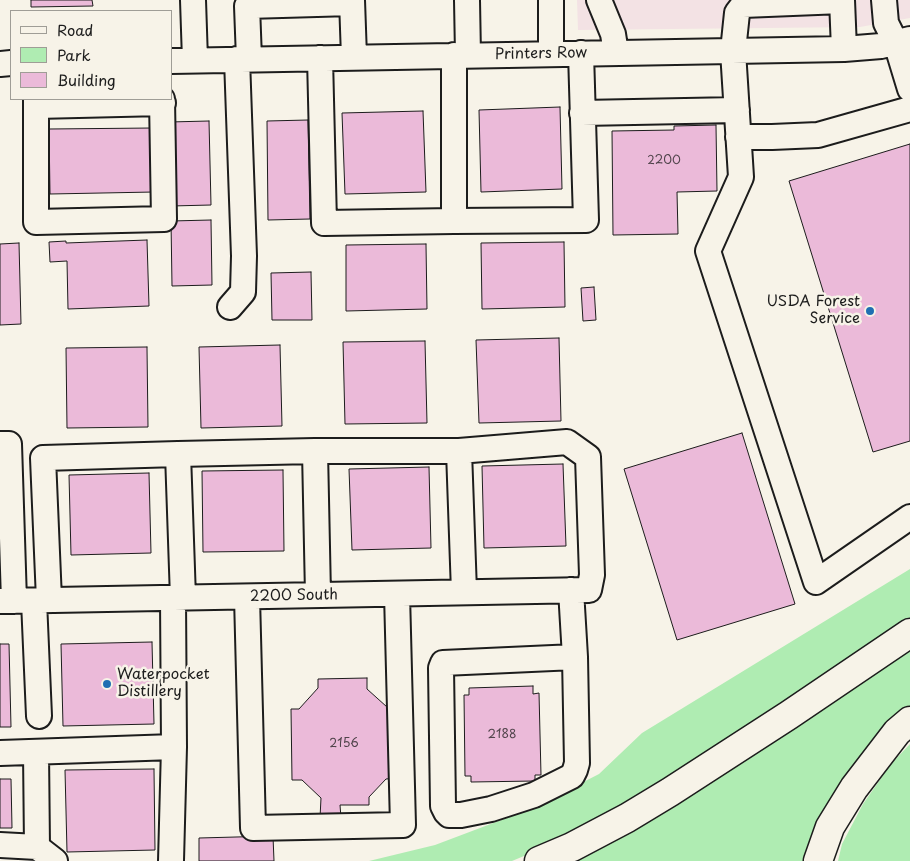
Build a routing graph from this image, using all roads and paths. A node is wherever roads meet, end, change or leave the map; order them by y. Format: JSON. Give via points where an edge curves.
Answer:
{"nodes":[{"id":1,"x":193,"y":0,"type":"edge"},
{"id":2,"x":467,"y":0,"type":"edge"},
{"id":3,"x":550,"y":0,"type":"edge"},
{"id":4,"x":599,"y":0,"type":"edge"},
{"id":5,"x":884,"y":0,"type":"edge"},
{"id":6,"x":842,"y":1,"type":"edge"},
{"id":7,"x":352,"y":2,"type":"edge"},
{"id":8,"x":903,"y":41,"type":"edge"},
{"id":9,"x":844,"y":49,"type":"junction"},
{"id":10,"x":733,"y":50,"type":"junction"},
{"id":11,"x":580,"y":53,"type":"junction"},
{"id":12,"x":616,"y":53,"type":"junction"},
{"id":13,"x":551,"y":54,"type":"junction"},
{"id":14,"x":461,"y":55,"type":"junction"},
{"id":15,"x":354,"y":57,"type":"junction"},
{"id":16,"x":320,"y":58,"type":"junction"},
{"id":17,"x":243,"y":59,"type":"junction"},
{"id":18,"x":195,"y":60,"type":"junction"},
{"id":19,"x":172,"y":61,"type":"edge"},
{"id":20,"x":910,"y":89,"type":"edge"},
{"id":21,"x":162,"y":101,"type":"edge"},
{"id":22,"x":36,"y":103,"type":"edge"},
{"id":23,"x":910,"y":109,"type":"edge"},
{"id":24,"x":737,"y":110,"type":"junction"},
{"id":25,"x":582,"y":114,"type":"junction"},
{"id":26,"x":738,"y":137,"type":"junction"},
{"id":27,"x":454,"y":222,"type":"junction"},
{"id":28,"x":230,"y":307,"type":"dead end"},
{"id":29,"x":0,"y":444,"type":"edge"},
{"id":30,"x":459,"y":451,"type":"junction"},
{"id":31,"x":315,"y":452,"type":"junction"},
{"id":32,"x":178,"y":454,"type":"junction"},
{"id":33,"x":910,"y":517,"type":"edge"},
{"id":34,"x":580,"y":590,"type":"junction"},
{"id":35,"x":464,"y":592,"type":"junction"},
{"id":36,"x":397,"y":594,"type":"junction"},
{"id":37,"x":318,"y":595,"type":"junction"},
{"id":38,"x":247,"y":596,"type":"junction"},
{"id":39,"x":178,"y":598,"type":"junction"},
{"id":40,"x":24,"y":601,"type":"edge"},
{"id":41,"x":910,"y":633,"type":"edge"},
{"id":42,"x":575,"y":657,"type":"junction"},
{"id":43,"x":39,"y":716,"type":"dead end"},
{"id":44,"x":910,"y":721,"type":"edge"},
{"id":45,"x":174,"y":747,"type":"junction"},
{"id":46,"x":36,"y":752,"type":"junction"},
{"id":47,"x":0,"y":754,"type":"edge"},
{"id":48,"x":0,"y":845,"type":"edge"},
{"id":49,"x":46,"y":854,"type":"edge"},
{"id":50,"x":171,"y":861,"type":"edge"},
{"id":51,"x":539,"y":861,"type":"edge"},
{"id":52,"x":818,"y":861,"type":"edge"}],
"edges":[{"from":1,"to":18,"type":"street"},
{"from":2,"to":14,"type":"street"},
{"from":3,"to":13,"type":"street"},
{"from":4,"to":12,"type":"street"},
{"from":5,"to":8,"type":"street","via":[[886,23]]},
{"from":6,"to":9,"type":"street"},
{"from":6,"to":10,"type":"street","via":[[743,6],[737,13]]},
{"from":7,"to":15,"type":"street"},
{"from":7,"to":17,"type":"street","via":[[246,6]]},
{"from":8,"to":9,"type":"street","name":"Printers Row"},
{"from":8,"to":20,"type":"street"},
{"from":9,"to":10,"type":"street","name":"Printers Row"},
{"from":10,"to":12,"type":"street","name":"Printers Row"},
{"from":10,"to":24,"type":"street"},
{"from":11,"to":12,"type":"street","name":"Printers Row"},
{"from":11,"to":13,"type":"street","name":"Printers Row"},
{"from":11,"to":25,"type":"street"},
{"from":13,"to":14,"type":"street","name":"Printers Row"},
{"from":14,"to":15,"type":"street","name":"Printers Row"},
{"from":14,"to":27,"type":"street"},
{"from":15,"to":16,"type":"street","name":"Printers Row"},
{"from":16,"to":17,"type":"street","name":"Printers Row"},
{"from":16,"to":27,"type":"street","via":[[324,223]]},
{"from":17,"to":18,"type":"street","name":"Printers Row"},
{"from":17,"to":28,"type":"street","via":[[243,292]]},
{"from":18,"to":19,"type":"street","name":"Printers Row"},
{"from":21,"to":22,"type":"street"},
{"from":21,"to":22,"type":"street","via":[[164,220],[36,222]]},
{"from":23,"to":26,"type":"street","via":[[818,135]]},
{"from":24,"to":25,"type":"street"},
{"from":24,"to":26,"type":"street"},
{"from":25,"to":27,"type":"street","via":[[586,220]]},
{"from":26,"to":33,"type":"street","via":[[740,177],[708,251],[816,582]]},
{"from":29,"to":40,"type":"street","via":[[9,444]]},
{"from":30,"to":31,"type":"street"},
{"from":30,"to":34,"type":"street","via":[[567,442],[588,457],[592,575]]},
{"from":30,"to":35,"type":"street"},
{"from":31,"to":32,"type":"street"},
{"from":31,"to":37,"type":"street"},
{"from":32,"to":39,"type":"street"},
{"from":32,"to":40,"type":"street","via":[[43,458]]},
{"from":34,"to":35,"type":"street","name":"2200 South"},
{"from":34,"to":42,"type":"street"},
{"from":35,"to":36,"type":"street","name":"2200 South"},
{"from":36,"to":37,"type":"street","name":"2200 South"},
{"from":36,"to":38,"type":"street","via":[[403,825],[253,828]]},
{"from":37,"to":38,"type":"street","name":"2200 South"},
{"from":38,"to":39,"type":"street","name":"2200 South"},
{"from":39,"to":40,"type":"street","name":"2200 South"},
{"from":39,"to":45,"type":"street"},
{"from":40,"to":43,"type":"street"},
{"from":41,"to":51,"type":"highway","via":[[670,792],[627,818]]},
{"from":42,"to":42,"type":"street","via":[[577,763],[572,776],[534,796],[491,809],[449,815],[443,806],[442,664]]},
{"from":44,"to":52,"type":"highway","via":[[854,788],[830,827]]},
{"from":45,"to":46,"type":"street"},
{"from":45,"to":50,"type":"street"},
{"from":46,"to":47,"type":"street"},
{"from":46,"to":49,"type":"street"},
{"from":48,"to":49,"type":"street"}]}
